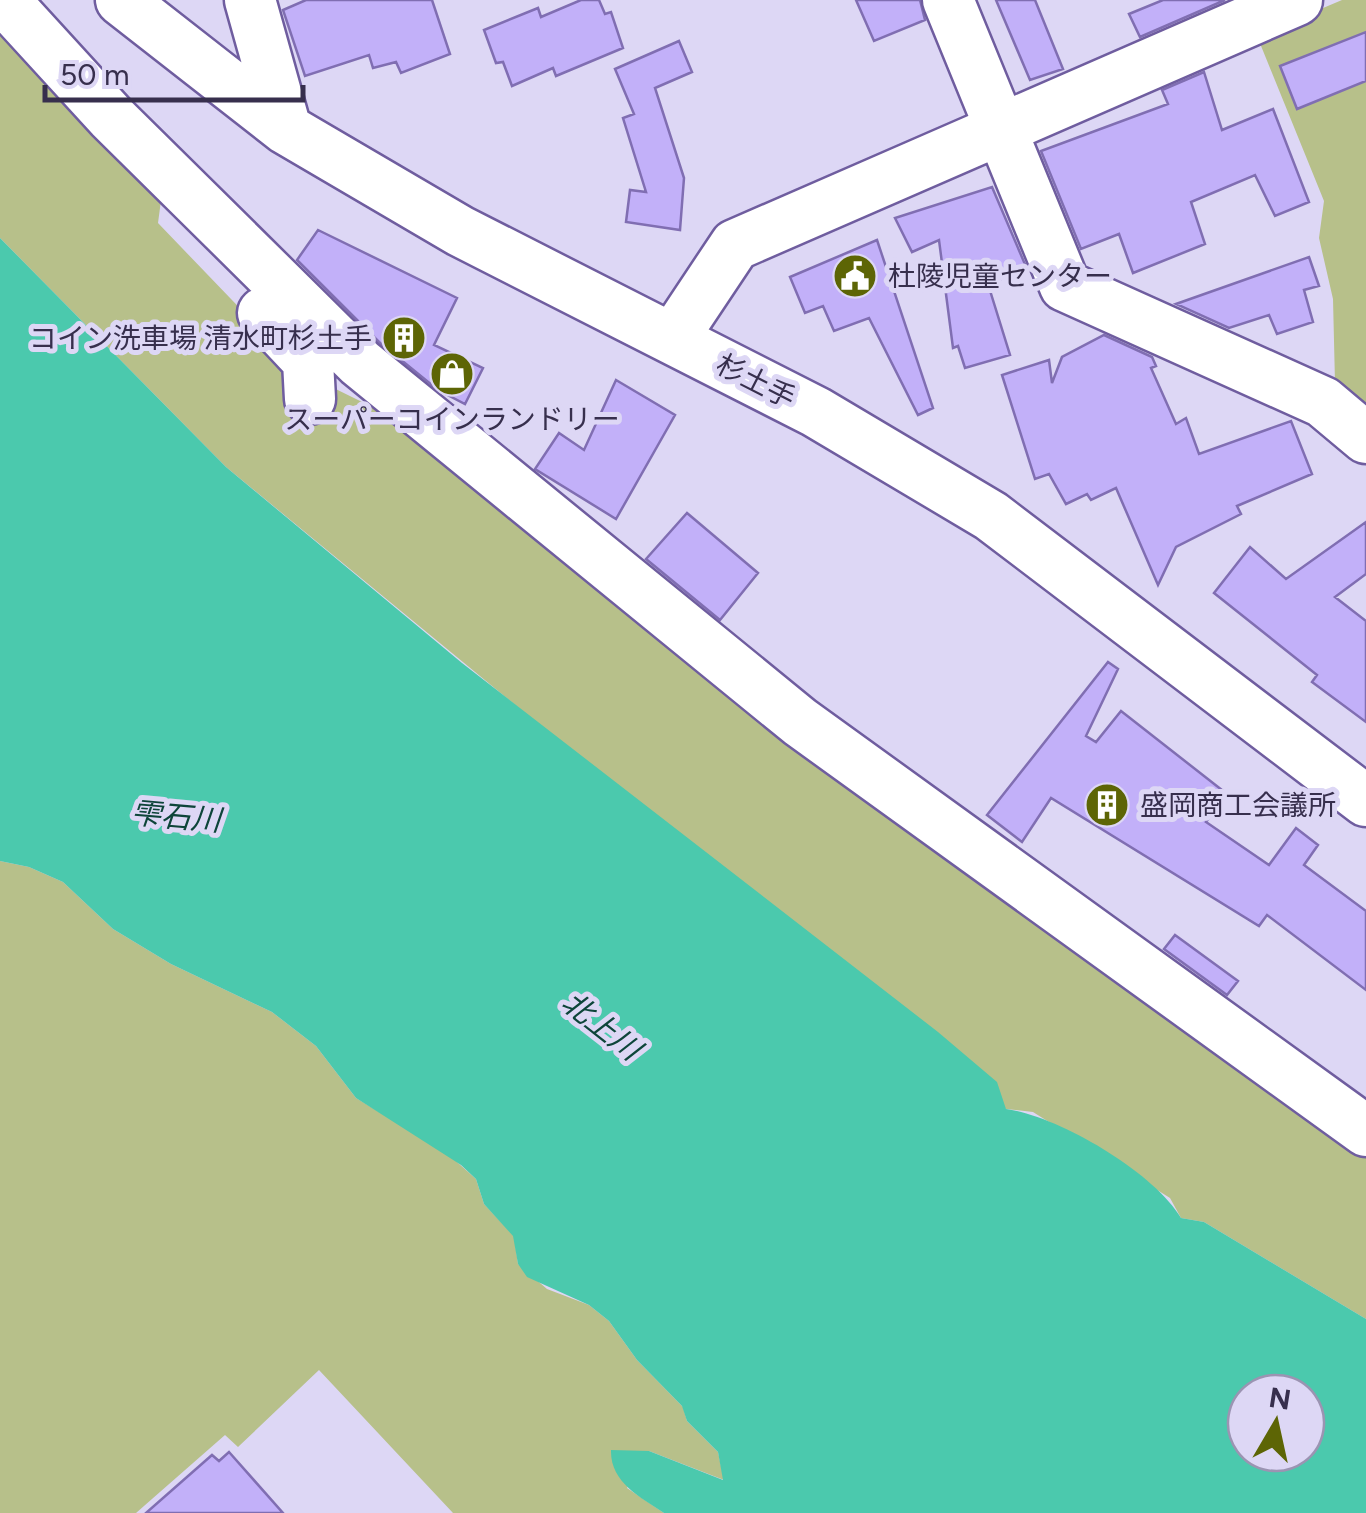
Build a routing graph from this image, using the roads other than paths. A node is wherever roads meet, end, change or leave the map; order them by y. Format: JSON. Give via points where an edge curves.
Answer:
{"nodes":[{"id":1,"x":4,"y":0,"type":"edge"},
{"id":2,"x":121,"y":0,"type":"edge"},
{"id":3,"x":250,"y":0,"type":"edge"},
{"id":4,"x":948,"y":0,"type":"edge"},
{"id":5,"x":1297,"y":0,"type":"edge"},
{"id":6,"x":997,"y":127,"type":"junction"},
{"id":7,"x":286,"y":129,"type":"junction"},
{"id":8,"x":183,"y":188,"type":"junction"},
{"id":9,"x":673,"y":338,"type":"junction"},
{"id":10,"x":310,"y":399,"type":"dead end"},
{"id":11,"x":1366,"y":438,"type":"edge"},
{"id":12,"x":1366,"y":801,"type":"edge"},
{"id":13,"x":1366,"y":1130,"type":"edge"}],
"edges":[{"from":1,"to":8,"type":"street"},
{"from":2,"to":7,"type":"street","name":"杉土手"},
{"from":3,"to":7,"type":"street"},
{"from":4,"to":6,"type":"street"},
{"from":5,"to":6,"type":"street"},
{"from":6,"to":9,"type":"street","via":[[735,244]]},
{"from":6,"to":11,"type":"street","via":[[1064,286],[1324,402]]},
{"from":7,"to":9,"type":"street","name":"杉土手","via":[[460,231]]},
{"from":8,"to":10,"type":"street","via":[[178,225],[308,360]]},
{"from":8,"to":13,"type":"street","via":[[360,363],[800,722]]},
{"from":9,"to":12,"type":"street","name":"杉土手","via":[[816,412],[991,516]]}]}
